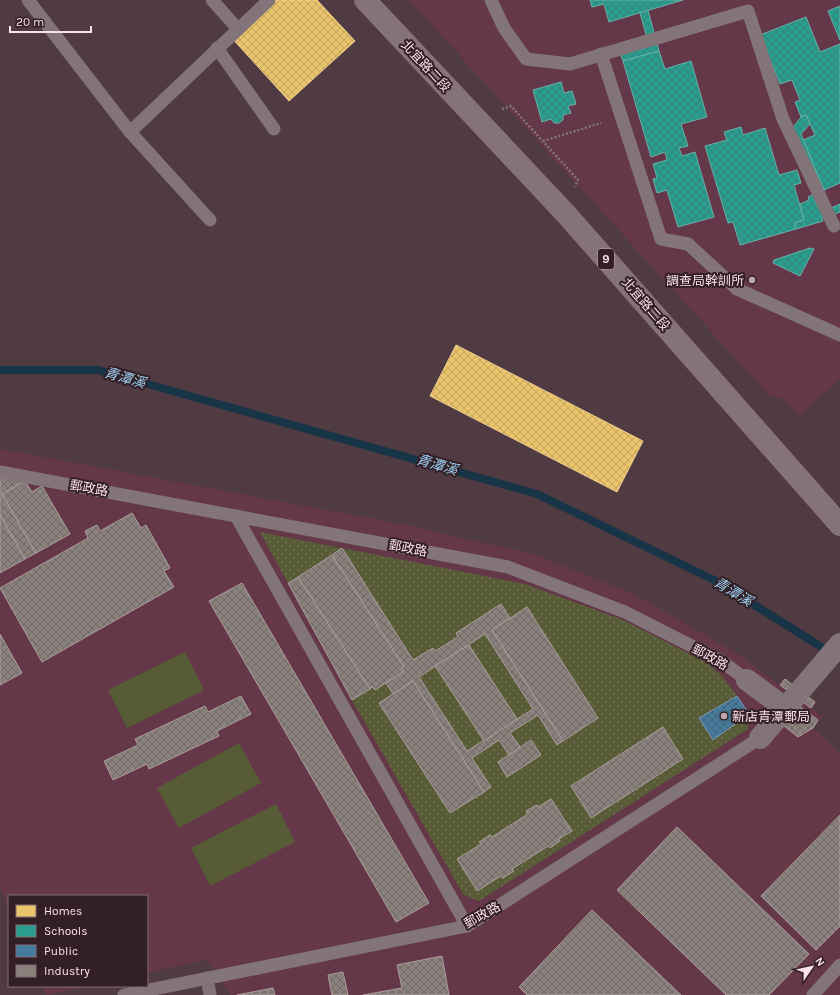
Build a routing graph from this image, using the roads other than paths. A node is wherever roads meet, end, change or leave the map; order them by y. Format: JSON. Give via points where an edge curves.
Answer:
{"nodes":[{"id":1,"x":28,"y":0,"type":"edge"},
{"id":2,"x":212,"y":0,"type":"edge"},
{"id":3,"x":269,"y":0,"type":"edge"},
{"id":4,"x":364,"y":0,"type":"edge"},
{"id":5,"x":491,"y":0,"type":"edge"},
{"id":6,"x":238,"y":29,"type":"junction"},
{"id":7,"x":217,"y":48,"type":"junction"},
{"id":8,"x":600,"y":54,"type":"junction"},
{"id":9,"x":274,"y":129,"type":"dead end"},
{"id":10,"x":130,"y":132,"type":"junction"},
{"id":11,"x":210,"y":220,"type":"dead end"},
{"id":12,"x":834,"y":226,"type":"dead end"},
{"id":13,"x":840,"y":336,"type":"edge"},
{"id":14,"x":0,"y":472,"type":"edge"},
{"id":15,"x":236,"y":516,"type":"junction"},
{"id":16,"x":840,"y":525,"type":"edge"},
{"id":17,"x":840,"y":644,"type":"edge"},
{"id":18,"x":747,"y":680,"type":"joint"},
{"id":19,"x":785,"y":708,"type":"junction"},
{"id":20,"x":760,"y":738,"type":"joint"},
{"id":21,"x":467,"y":926,"type":"junction"},
{"id":22,"x":840,"y":965,"type":"edge"},
{"id":23,"x":207,"y":978,"type":"junction"},
{"id":24,"x":124,"y":995,"type":"edge"},
{"id":25,"x":210,"y":995,"type":"edge"},
{"id":26,"x":814,"y":995,"type":"edge"}],
"edges":[{"from":1,"to":10,"type":"lane"},
{"from":2,"to":6,"type":"lane"},
{"from":3,"to":6,"type":"lane"},
{"from":4,"to":16,"type":"main road","name":"北宜路二段","number":"9","via":[[566,214]]},
{"from":5,"to":8,"type":"lane","via":[[504,28],[526,59],[570,64]]},
{"from":6,"to":7,"type":"lane"},
{"from":7,"to":9,"type":"lane"},
{"from":7,"to":10,"type":"lane"},
{"from":8,"to":12,"type":"lane","via":[[748,11],[783,119]]},
{"from":8,"to":13,"type":"lane","via":[[661,239],[688,244],[737,289]]},
{"from":10,"to":11,"type":"lane"},
{"from":14,"to":15,"type":"lane","name":"郵政路"},
{"from":15,"to":18,"type":"lane","name":"郵政路","via":[[508,567],[625,612],[722,661]]},
{"from":15,"to":21,"type":"lane"},
{"from":17,"to":19,"type":"street","name":"郵政路"},
{"from":18,"to":19,"type":"street","name":"郵政路"},
{"from":19,"to":20,"type":"street","name":"郵政路"},
{"from":20,"to":21,"type":"lane","name":"郵政路"},
{"from":21,"to":23,"type":"lane","name":"郵政路"},
{"from":22,"to":26,"type":"lane"},
{"from":23,"to":24,"type":"lane","name":"郵政路"},
{"from":23,"to":25,"type":"lane"}]}
